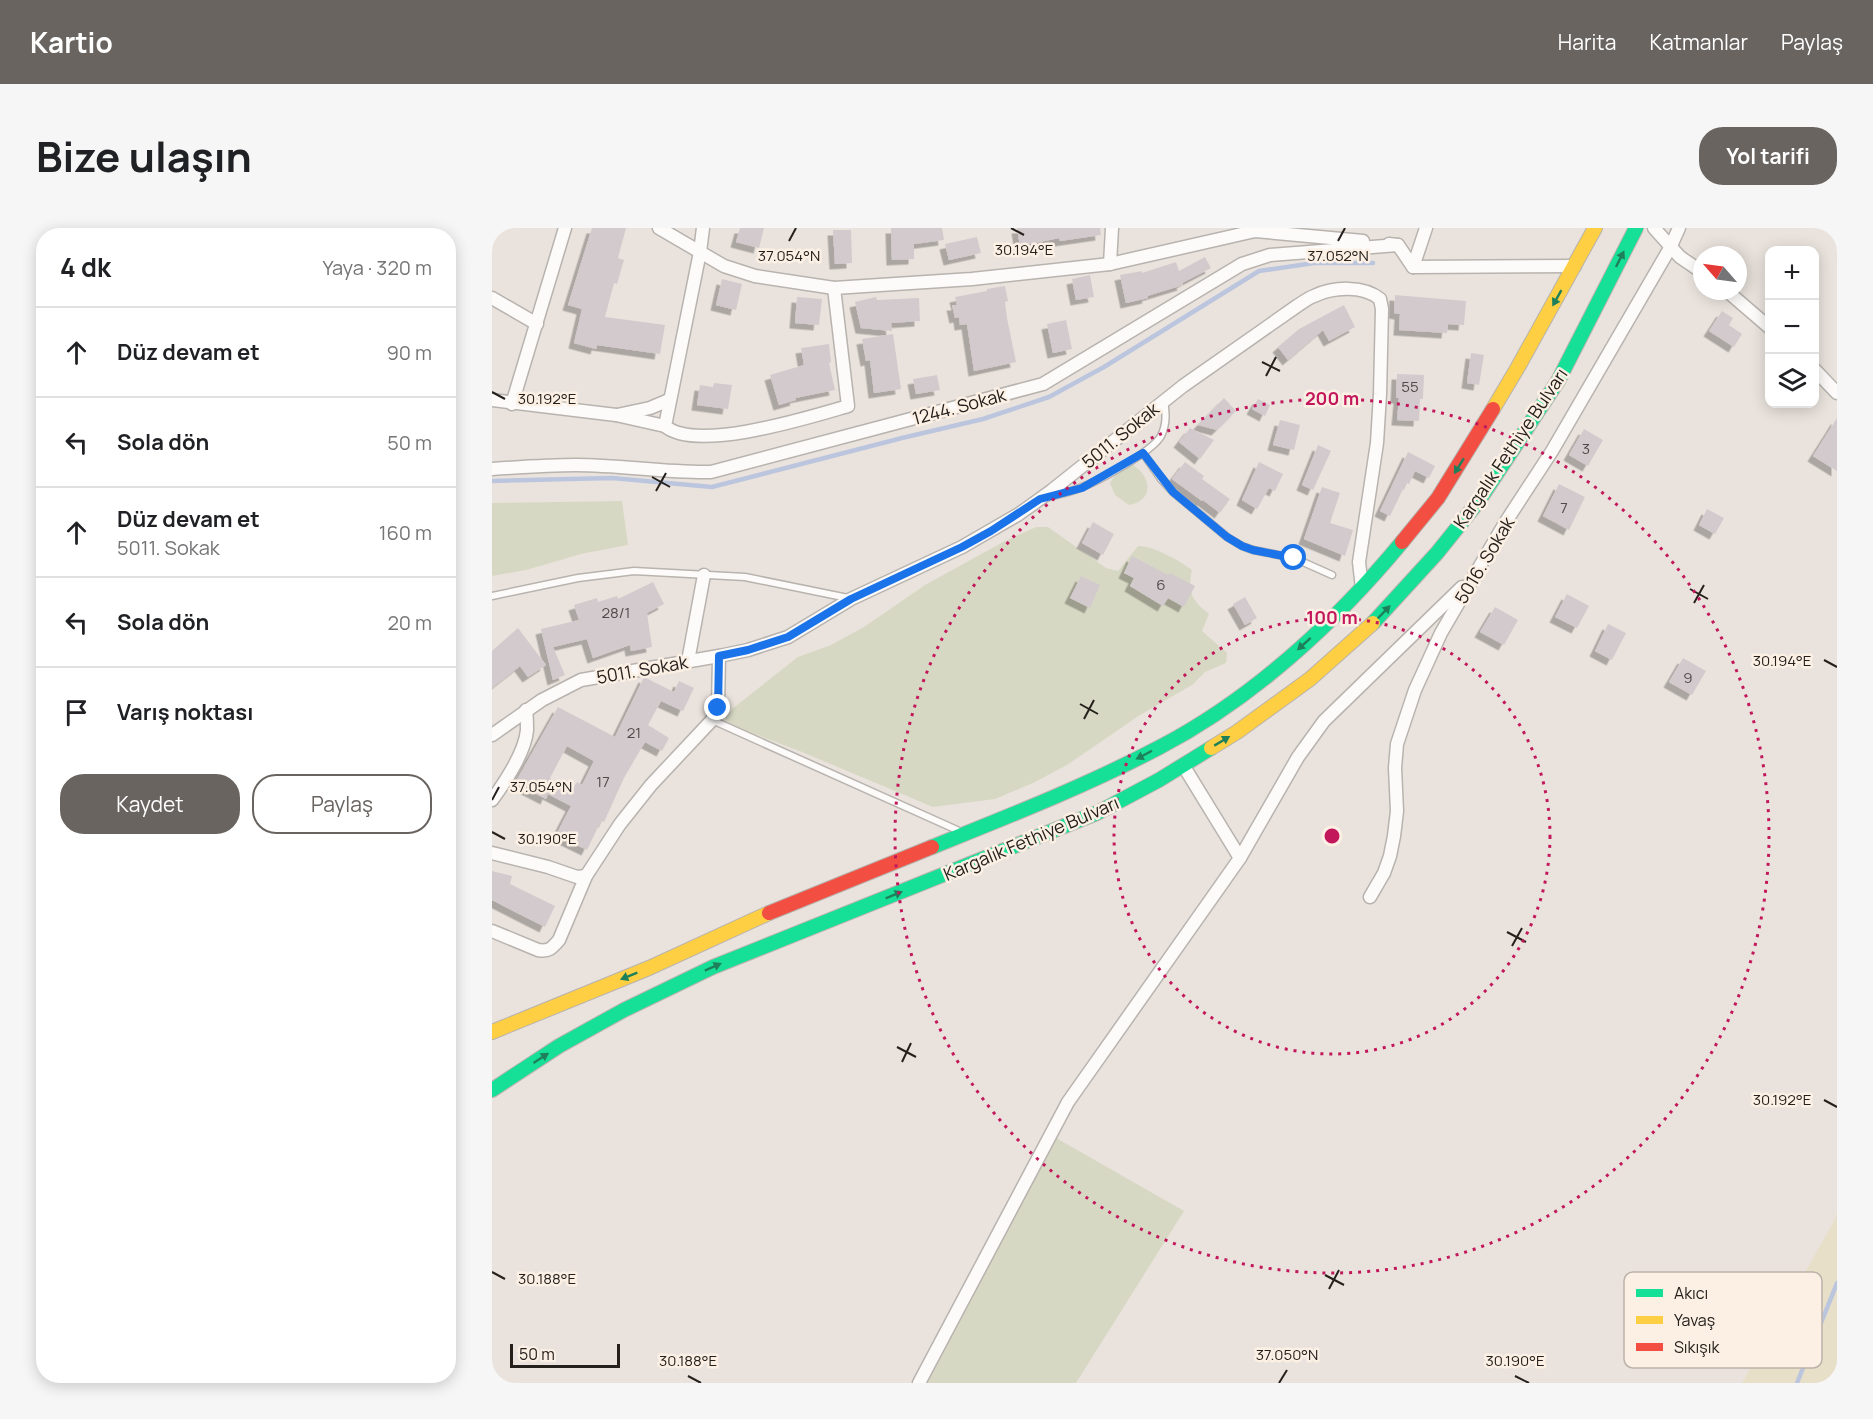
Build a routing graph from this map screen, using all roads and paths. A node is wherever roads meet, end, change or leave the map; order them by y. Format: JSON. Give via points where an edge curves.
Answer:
{"nodes":[{"id":1,"x":565,"y":228,"type":"edge"},
{"id":2,"x":659,"y":228,"type":"edge"},
{"id":3,"x":703,"y":228,"type":"edge"},
{"id":4,"x":1112,"y":228,"type":"edge"},
{"id":5,"x":1426,"y":228,"type":"edge"},
{"id":6,"x":1595,"y":228,"type":"edge"},
{"id":7,"x":1636,"y":228,"type":"edge"},
{"id":8,"x":1654,"y":228,"type":"edge"},
{"id":9,"x":1678,"y":228,"type":"edge"},
{"id":10,"x":1398,"y":245,"type":"junction"},
{"id":11,"x":1670,"y":248,"type":"junction"},
{"id":12,"x":700,"y":252,"type":"junction"},
{"id":13,"x":1110,"y":264,"type":"junction"},
{"id":14,"x":1575,"y":266,"type":"junction"},
{"id":15,"x":1693,"y":266,"type":"edge"},
{"id":16,"x":1413,"y":267,"type":"junction"},
{"id":17,"x":834,"y":288,"type":"junction"},
{"id":18,"x":492,"y":298,"type":"edge"},
{"id":19,"x":1737,"y":300,"type":"edge"},
{"id":20,"x":537,"y":324,"type":"junction"},
{"id":21,"x":1765,"y":324,"type":"edge"},
{"id":22,"x":1819,"y":373,"type":"edge"},
{"id":23,"x":1837,"y":393,"type":"edge"},
{"id":24,"x":492,"y":400,"type":"edge"},
{"id":25,"x":669,"y":400,"type":"junction"},
{"id":26,"x":1164,"y":400,"type":"junction"},
{"id":27,"x":512,"y":404,"type":"junction"},
{"id":28,"x":616,"y":415,"type":"junction"},
{"id":29,"x":665,"y":426,"type":"junction"},
{"id":30,"x":1143,"y":453,"type":"junction"},
{"id":31,"x":492,"y":469,"type":"edge"},
{"id":32,"x":1040,"y":499,"type":"junction"},
{"id":33,"x":704,"y":575,"type":"junction"},
{"id":34,"x":1332,"y":575,"type":"dead end"},
{"id":35,"x":1472,"y":578,"type":"junction"},
{"id":36,"x":1362,"y":588,"type":"junction"},
{"id":37,"x":492,"y":596,"type":"edge"},
{"id":38,"x":851,"y":599,"type":"junction"},
{"id":39,"x":719,"y":656,"type":"junction"},
{"id":40,"x":688,"y":661,"type":"junction"},
{"id":41,"x":526,"y":710,"type":"junction"},
{"id":42,"x":712,"y":720,"type":"junction"},
{"id":43,"x":492,"y":735,"type":"edge"},
{"id":44,"x":1183,"y":765,"type":"junction"},
{"id":45,"x":492,"y":800,"type":"edge"},
{"id":46,"x":966,"y":834,"type":"junction"},
{"id":47,"x":492,"y":853,"type":"edge"},
{"id":48,"x":1240,"y":858,"type":"junction"},
{"id":49,"x":586,"y":876,"type":"junction"},
{"id":50,"x":1370,"y":897,"type":"dead end"},
{"id":51,"x":492,"y":931,"type":"edge"},
{"id":52,"x":492,"y":1032,"type":"edge"},
{"id":53,"x":492,"y":1090,"type":"edge"},
{"id":54,"x":919,"y":1383,"type":"edge"}],
"edges":[{"from":1,"to":20,"type":"street"},
{"from":2,"to":12,"type":"street"},
{"from":3,"to":12,"type":"street"},
{"from":4,"to":13,"type":"street"},
{"from":5,"to":16,"type":"street"},
{"from":6,"to":14,"type":"highway","name":"Kargalık Fethiye Bulvarı"},
{"from":44,"to":7,"type":"highway","name":"Kargalık Fethiye Bulvarı","one_way":true,"via":[[1310,679],[1382,615],[1437,553],[1478,502],[1558,381]]},
{"from":8,"to":11,"type":"street"},
{"from":9,"to":11,"type":"street","name":"5016. Sokak"},
{"from":10,"to":13,"type":"street","via":[[1255,231]]},
{"from":10,"to":16,"type":"street"},
{"from":10,"to":31,"type":"street","name":"1244. Sokak","via":[[1270,255],[1242,264],[1043,384],[711,472],[576,465]]},
{"from":11,"to":15,"type":"street"},
{"from":11,"to":35,"type":"street","name":"5016. Sokak","via":[[1552,451]]},
{"from":12,"to":17,"type":"street","via":[[724,266],[755,276]]},
{"from":12,"to":25,"type":"street"},
{"from":13,"to":17,"type":"street"},
{"from":14,"to":16,"type":"street"},
{"from":14,"to":36,"type":"highway","name":"Kargalık Fethiye Bulvarı","one_way":true,"via":[[1438,498]]},
{"from":17,"to":29,"type":"street","via":[[849,406],[765,429],[696,437]]},
{"from":18,"to":20,"type":"street"},
{"from":19,"to":21,"type":"street"},
{"from":20,"to":27,"type":"street"},
{"from":22,"to":23,"type":"street"},
{"from":24,"to":27,"type":"street"},
{"from":25,"to":28,"type":"street"},
{"from":25,"to":29,"type":"street"},
{"from":26,"to":30,"type":"lane","via":[[1167,415],[1160,438]]},
{"from":26,"to":32,"type":"street","name":"5011. Sokak"},
{"from":26,"to":36,"type":"street","name":"5011. Sokak","via":[[1314,295],[1347,289],[1373,293],[1380,299],[1377,443],[1359,562]]},
{"from":27,"to":28,"type":"street"},
{"from":28,"to":29,"type":"street"},
{"from":30,"to":32,"type":"lane","via":[[1082,488]]},
{"from":30,"to":34,"type":"lane","via":[[1173,492],[1227,537],[1253,550],[1294,558]]},
{"from":32,"to":38,"type":"street","name":"5011. Sokak","via":[[962,547]]},
{"from":33,"to":37,"type":"lane","via":[[634,571]]},
{"from":33,"to":38,"type":"lane","via":[[759,580]]},
{"from":33,"to":40,"type":"street"},
{"from":35,"to":48,"type":"street","via":[[1324,721],[1298,757]]},
{"from":35,"to":50,"type":"street","name":"5016. Sokak","via":[[1441,633],[1402,724],[1397,744],[1396,811],[1390,856]]},
{"from":36,"to":46,"type":"highway","name":"Kargalık Fethiye Bulvarı","one_way":true,"via":[[1285,661],[1218,712],[1114,771]]},
{"from":38,"to":39,"type":"street","name":"5011. Sokak","via":[[788,637]]},
{"from":39,"to":40,"type":"street","name":"5011. Sokak"},
{"from":39,"to":42,"type":"street","via":[[718,708]]},
{"from":40,"to":41,"type":"street","name":"5011. Sokak","via":[[581,681]]},
{"from":41,"to":43,"type":"street","name":"5011. Sokak"},
{"from":41,"to":45,"type":"street","via":[[527,732],[522,749]]},
{"from":42,"to":46,"type":"lane"},
{"from":42,"to":49,"type":"street","via":[[633,807]]},
{"from":44,"to":48,"type":"street"},
{"from":53,"to":44,"type":"highway","name":"Kargalık Fethiye Bulvarı","one_way":true,"via":[[559,1046],[713,967],[1097,813]]},
{"from":46,"to":52,"type":"highway","name":"Kargalık Fethiye Bulvarı","one_way":true,"via":[[778,909],[649,968]]},
{"from":47,"to":49,"type":"street","via":[[577,877]]},
{"from":48,"to":54,"type":"street","via":[[1068,1102]]},
{"from":49,"to":51,"type":"street","via":[[552,948],[538,950]]}]}
